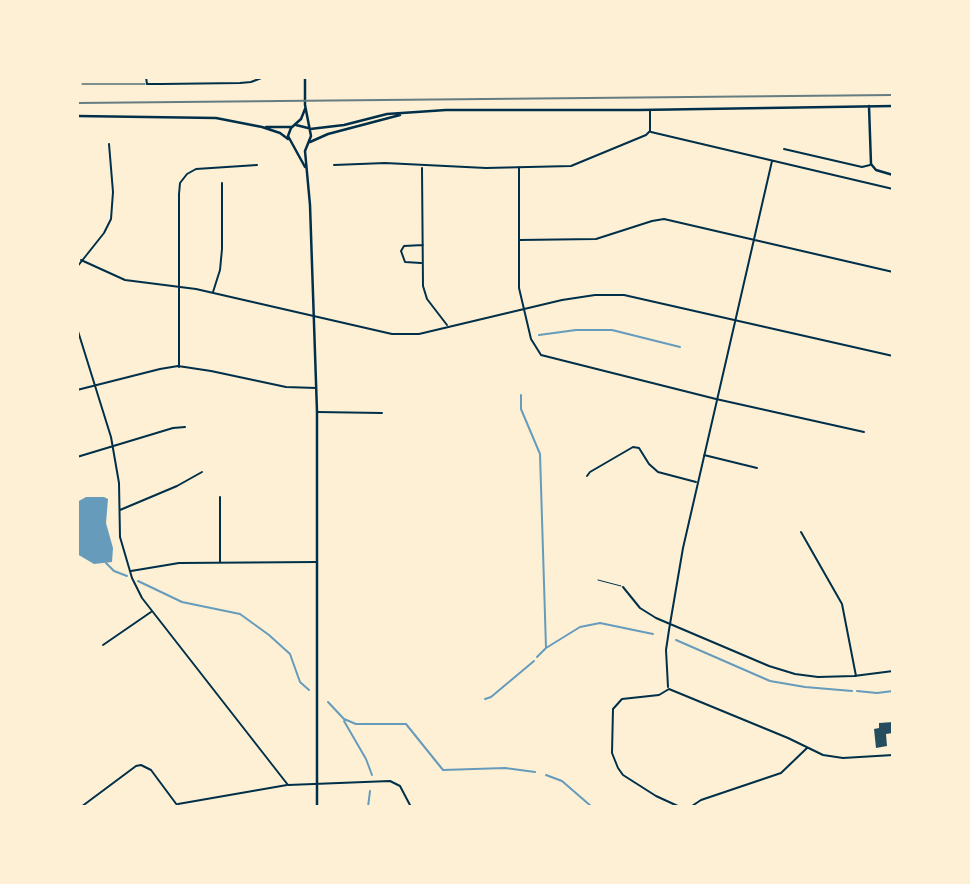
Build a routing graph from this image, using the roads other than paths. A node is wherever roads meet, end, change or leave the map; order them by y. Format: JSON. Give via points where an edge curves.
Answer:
{"nodes":[{"id":1,"x":146,"y":77,"type":"edge"},
{"id":2,"x":264,"y":77,"type":"edge"},
{"id":3,"x":305,"y":77,"type":"edge"},
{"id":4,"x":82,"y":84,"type":"dead end"},
{"id":5,"x":147,"y":84,"type":"junction"},
{"id":6,"x":306,"y":105,"type":"junction"},
{"id":7,"x":869,"y":106,"type":"junction"},
{"id":8,"x":893,"y":106,"type":"edge"},
{"id":9,"x":650,"y":110,"type":"junction"},
{"id":10,"x":407,"y":113,"type":"junction"},
{"id":11,"x":77,"y":117,"type":"edge"},
{"id":12,"x":294,"y":126,"type":"junction"},
{"id":13,"x":262,"y":127,"type":"junction"},
{"id":14,"x":308,"y":128,"type":"junction"},
{"id":15,"x":650,"y":131,"type":"junction"},
{"id":16,"x":288,"y":139,"type":"junction"},
{"id":17,"x":109,"y":144,"type":"dead end"},
{"id":18,"x":307,"y":144,"type":"junction"},
{"id":19,"x":295,"y":146,"type":"junction"},
{"id":20,"x":784,"y":149,"type":"dead end"},
{"id":21,"x":772,"y":161,"type":"junction"},
{"id":22,"x":871,"y":164,"type":"junction"},
{"id":23,"x":257,"y":165,"type":"dead end"},
{"id":24,"x":334,"y":165,"type":"dead end"},
{"id":25,"x":422,"y":166,"type":"junction"},
{"id":26,"x":519,"y":167,"type":"junction"},
{"id":27,"x":307,"y":171,"type":"junction"},
{"id":28,"x":893,"y":176,"type":"edge"},
{"id":29,"x":222,"y":183,"type":"dead end"},
{"id":30,"x":893,"y":189,"type":"edge"},
{"id":31,"x":753,"y":239,"type":"junction"},
{"id":32,"x":519,"y":240,"type":"junction"},
{"id":33,"x":424,"y":245,"type":"junction"},
{"id":34,"x":81,"y":260,"type":"junction"},
{"id":35,"x":422,"y":263,"type":"junction"},
{"id":36,"x":77,"y":267,"type":"edge"},
{"id":37,"x":893,"y":272,"type":"edge"},
{"id":38,"x":180,"y":288,"type":"junction"},
{"id":39,"x":213,"y":293,"type":"junction"},
{"id":40,"x":524,"y":307,"type":"junction"},
{"id":41,"x":314,"y":316,"type":"junction"},
{"id":42,"x":735,"y":318,"type":"junction"},
{"id":43,"x":447,"y":326,"type":"junction"},
{"id":44,"x":77,"y":328,"type":"edge"},
{"id":45,"x":893,"y":356,"type":"edge"},
{"id":46,"x":179,"y":367,"type":"junction"},
{"id":47,"x":96,"y":385,"type":"junction"},
{"id":48,"x":317,"y":388,"type":"junction"},
{"id":49,"x":77,"y":390,"type":"edge"},
{"id":50,"x":716,"y":399,"type":"junction"},
{"id":51,"x":317,"y":412,"type":"junction"},
{"id":52,"x":382,"y":413,"type":"dead end"},
{"id":53,"x":185,"y":427,"type":"dead end"},
{"id":54,"x":864,"y":432,"type":"dead end"},
{"id":55,"x":113,"y":446,"type":"junction"},
{"id":56,"x":703,"y":455,"type":"junction"},
{"id":57,"x":77,"y":457,"type":"edge"},
{"id":58,"x":757,"y":468,"type":"dead end"},
{"id":59,"x":202,"y":472,"type":"dead end"},
{"id":60,"x":587,"y":476,"type":"dead end"},
{"id":61,"x":697,"y":482,"type":"junction"},
{"id":62,"x":219,"y":497,"type":"dead end"},
{"id":63,"x":119,"y":510,"type":"junction"},
{"id":64,"x":801,"y":532,"type":"dead end"},
{"id":65,"x":220,"y":562,"type":"junction"},
{"id":66,"x":317,"y":562,"type":"junction"},
{"id":67,"x":130,"y":571,"type":"junction"},
{"id":68,"x":597,"y":580,"type":"dead end"},
{"id":69,"x":623,"y":587,"type":"joint"},
{"id":70,"x":152,"y":611,"type":"junction"},
{"id":71,"x":669,"y":624,"type":"junction"},
{"id":72,"x":103,"y":645,"type":"dead end"},
{"id":73,"x":893,"y":671,"type":"edge"},
{"id":74,"x":856,"y":676,"type":"junction"},
{"id":75,"x":669,"y":689,"type":"junction"},
{"id":76,"x":807,"y":748,"type":"junction"},
{"id":77,"x":893,"y":755,"type":"edge"},
{"id":78,"x":318,"y":783,"type":"junction"},
{"id":79,"x":288,"y":785,"type":"junction"},
{"id":80,"x":177,"y":806,"type":"edge"},
{"id":81,"x":82,"y":807,"type":"edge"},
{"id":82,"x":317,"y":807,"type":"edge"},
{"id":83,"x":411,"y":807,"type":"edge"}],
"edges":[{"from":1,"to":5,"type":"street"},
{"from":2,"to":5,"type":"street","via":[[240,83]]},
{"from":3,"to":6,"type":"street"},
{"from":4,"to":5,"type":"lane"},
{"from":6,"to":12,"type":"street"},
{"from":6,"to":14,"type":"street"},
{"from":7,"to":8,"type":"street"},
{"from":7,"to":9,"type":"street"},
{"from":7,"to":22,"type":"street"},
{"from":9,"to":10,"type":"street"},
{"from":9,"to":15,"type":"street"},
{"from":10,"to":14,"type":"street","via":[[321,130]]},
{"from":10,"to":18,"type":"street"},
{"from":11,"to":13,"type":"street","via":[[200,117]]},
{"from":12,"to":13,"type":"street"},
{"from":12,"to":14,"type":"street"},
{"from":12,"to":16,"type":"street"},
{"from":13,"to":16,"type":"street"},
{"from":14,"to":18,"type":"street"},
{"from":15,"to":21,"type":"street"},
{"from":15,"to":26,"type":"street","via":[[576,165]]},
{"from":16,"to":19,"type":"street"},
{"from":17,"to":34,"type":"street","via":[[111,219]]},
{"from":18,"to":19,"type":"street"},
{"from":18,"to":27,"type":"street"},
{"from":19,"to":27,"type":"street"},
{"from":20,"to":22,"type":"street","via":[[862,167]]},
{"from":21,"to":30,"type":"street"},
{"from":21,"to":31,"type":"street"},
{"from":22,"to":28,"type":"street"},
{"from":23,"to":38,"type":"street","via":[[196,169],[183,179],[178,194]]},
{"from":24,"to":25,"type":"street"},
{"from":25,"to":26,"type":"street"},
{"from":25,"to":33,"type":"street"},
{"from":26,"to":32,"type":"street"},
{"from":27,"to":41,"type":"street"},
{"from":29,"to":39,"type":"street","via":[[222,249]]},
{"from":31,"to":32,"type":"street","via":[[659,219],[596,239]]},
{"from":31,"to":37,"type":"street"},
{"from":31,"to":42,"type":"street"},
{"from":32,"to":40,"type":"street","via":[[518,278]]},
{"from":33,"to":35,"type":"street"},
{"from":33,"to":35,"type":"street","via":[[404,246],[401,251],[405,262]]},
{"from":34,"to":36,"type":"street"},
{"from":34,"to":38,"type":"street","via":[[125,280]]},
{"from":35,"to":43,"type":"street","via":[[424,293]]},
{"from":38,"to":39,"type":"street"},
{"from":38,"to":46,"type":"street"},
{"from":39,"to":41,"type":"street"},
{"from":40,"to":42,"type":"street","via":[[624,295]]},
{"from":40,"to":43,"type":"street"},
{"from":40,"to":50,"type":"street","via":[[530,339],[544,357]]},
{"from":41,"to":43,"type":"street","via":[[392,334],[419,334]]},
{"from":41,"to":48,"type":"street"},
{"from":42,"to":45,"type":"street"},
{"from":42,"to":50,"type":"street"},
{"from":44,"to":47,"type":"street"},
{"from":46,"to":47,"type":"street"},
{"from":46,"to":48,"type":"street","via":[[286,387]]},
{"from":47,"to":49,"type":"street"},
{"from":47,"to":55,"type":"street"},
{"from":48,"to":51,"type":"street"},
{"from":50,"to":54,"type":"street"},
{"from":50,"to":56,"type":"street"},
{"from":51,"to":52,"type":"street"},
{"from":51,"to":66,"type":"street"},
{"from":53,"to":55,"type":"street"},
{"from":55,"to":57,"type":"street"},
{"from":55,"to":63,"type":"street"},
{"from":56,"to":58,"type":"street"},
{"from":56,"to":61,"type":"street"},
{"from":59,"to":63,"type":"street"},
{"from":60,"to":61,"type":"street","via":[[633,446],[658,472]]},
{"from":61,"to":71,"type":"street"},
{"from":62,"to":65,"type":"street"},
{"from":63,"to":67,"type":"street","via":[[120,537]]},
{"from":64,"to":74,"type":"street","via":[[842,604]]},
{"from":65,"to":66,"type":"street"},
{"from":65,"to":67,"type":"street"},
{"from":66,"to":78,"type":"street"},
{"from":67,"to":70,"type":"street"},
{"from":68,"to":69,"type":"lane"},
{"from":69,"to":71,"type":"street","via":[[640,608]]},
{"from":70,"to":72,"type":"street"},
{"from":70,"to":79,"type":"street"},
{"from":71,"to":74,"type":"street","via":[[795,674]]},
{"from":71,"to":75,"type":"street"},
{"from":73,"to":74,"type":"street"},
{"from":75,"to":76,"type":"street"},
{"from":75,"to":76,"type":"street","via":[[659,695],[618,701],[612,709],[612,753],[618,768],[632,781],[669,803],[692,806],[781,774]]},
{"from":76,"to":77,"type":"street","via":[[834,757]]},
{"from":78,"to":79,"type":"street"},
{"from":78,"to":82,"type":"street"},
{"from":78,"to":83,"type":"street","via":[[396,783]]},
{"from":79,"to":80,"type":"street"},
{"from":80,"to":81,"type":"street","via":[[151,770],[141,765]]}]}
